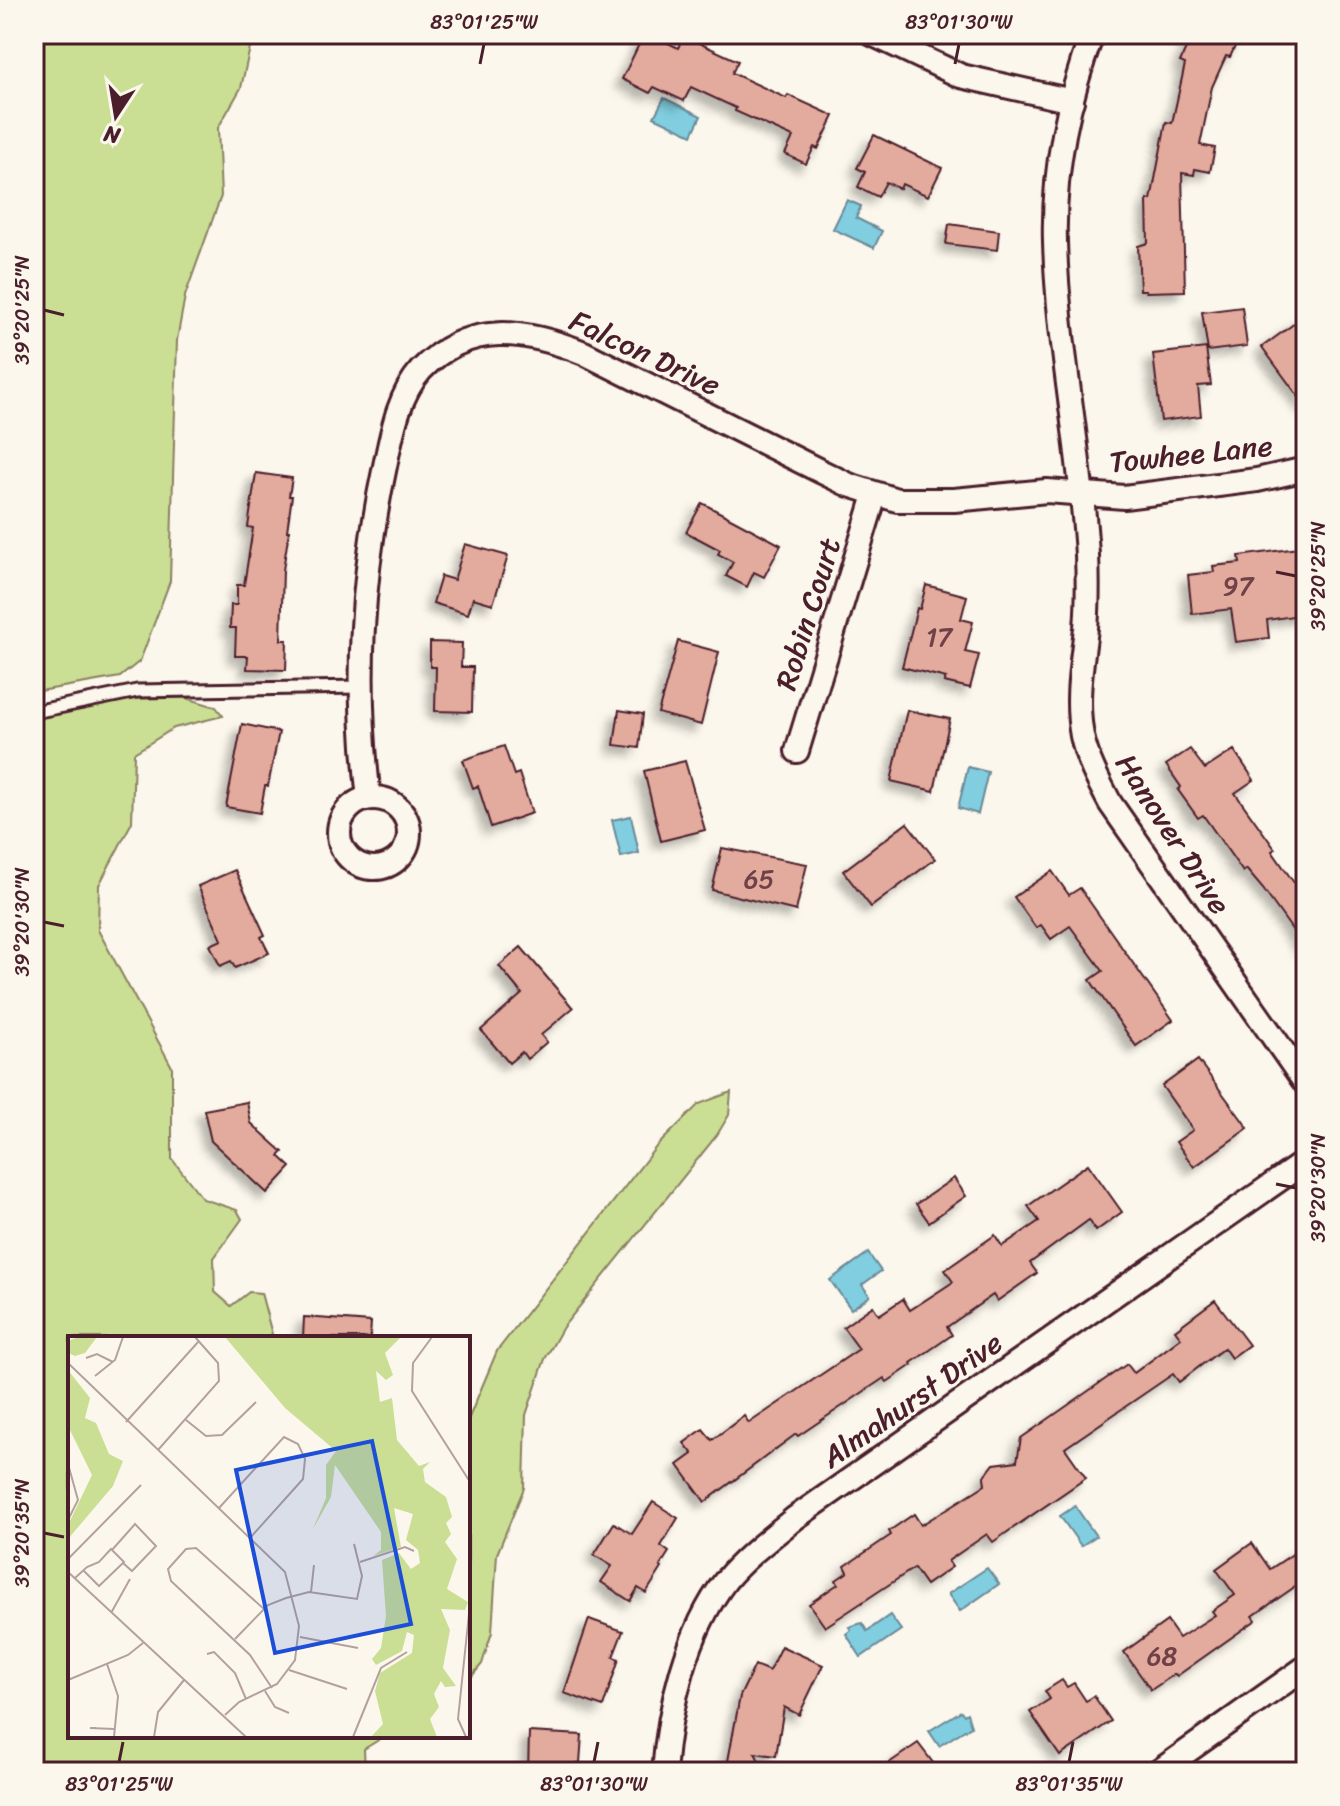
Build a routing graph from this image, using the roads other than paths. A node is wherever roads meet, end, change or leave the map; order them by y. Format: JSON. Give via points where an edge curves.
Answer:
{"nodes":[{"id":1,"x":872,"y":34,"type":"edge"},
{"id":2,"x":1092,"y":34,"type":"edge"},
{"id":3,"x":1072,"y":101,"type":"junction"},
{"id":4,"x":1306,"y":469,"type":"edge"},
{"id":5,"x":1083,"y":492,"type":"junction"},
{"id":6,"x":875,"y":495,"type":"junction"},
{"id":7,"x":360,"y":687,"type":"junction"},
{"id":8,"x":34,"y":712,"type":"edge"},
{"id":9,"x":797,"y":751,"type":"dead end"},
{"id":10,"x":369,"y":798,"type":"dead end"},
{"id":11,"x":1306,"y":1084,"type":"edge"},
{"id":12,"x":1306,"y":1161,"type":"edge"},
{"id":13,"x":1306,"y":1667,"type":"edge"},
{"id":14,"x":664,"y":1772,"type":"edge"},
{"id":15,"x":1158,"y":1772,"type":"edge"}],
"edges":[{"from":1,"to":3,"type":"street","via":[[961,76]]},
{"from":2,"to":3,"type":"street","name":"Hanover Drive"},
{"from":3,"to":5,"type":"street","name":"Hanover Drive","via":[[1061,156],[1055,239]]},
{"from":4,"to":5,"type":"street","name":"Towhee Lane","via":[[1124,497]]},
{"from":5,"to":6,"type":"street","name":"Falcon Drive","via":[[926,501]]},
{"from":5,"to":11,"type":"street","name":"Hanover Drive","via":[[1088,594],[1078,705],[1093,770],[1110,803]]},
{"from":6,"to":7,"type":"street","name":"Falcon Drive","via":[[557,342],[532,335],[480,335],[438,355],[420,372],[399,409],[368,552]]},
{"from":6,"to":9,"type":"street","name":"Robin Court"},
{"from":7,"to":8,"type":"lane","via":[[137,691]]},
{"from":7,"to":10,"type":"street","name":"Falcon Drive"},
{"from":12,"to":14,"type":"street","name":"Almahurst Drive","via":[[795,1518],[750,1555],[711,1601],[695,1635],[670,1727]]},
{"from":13,"to":15,"type":"street"}]}
